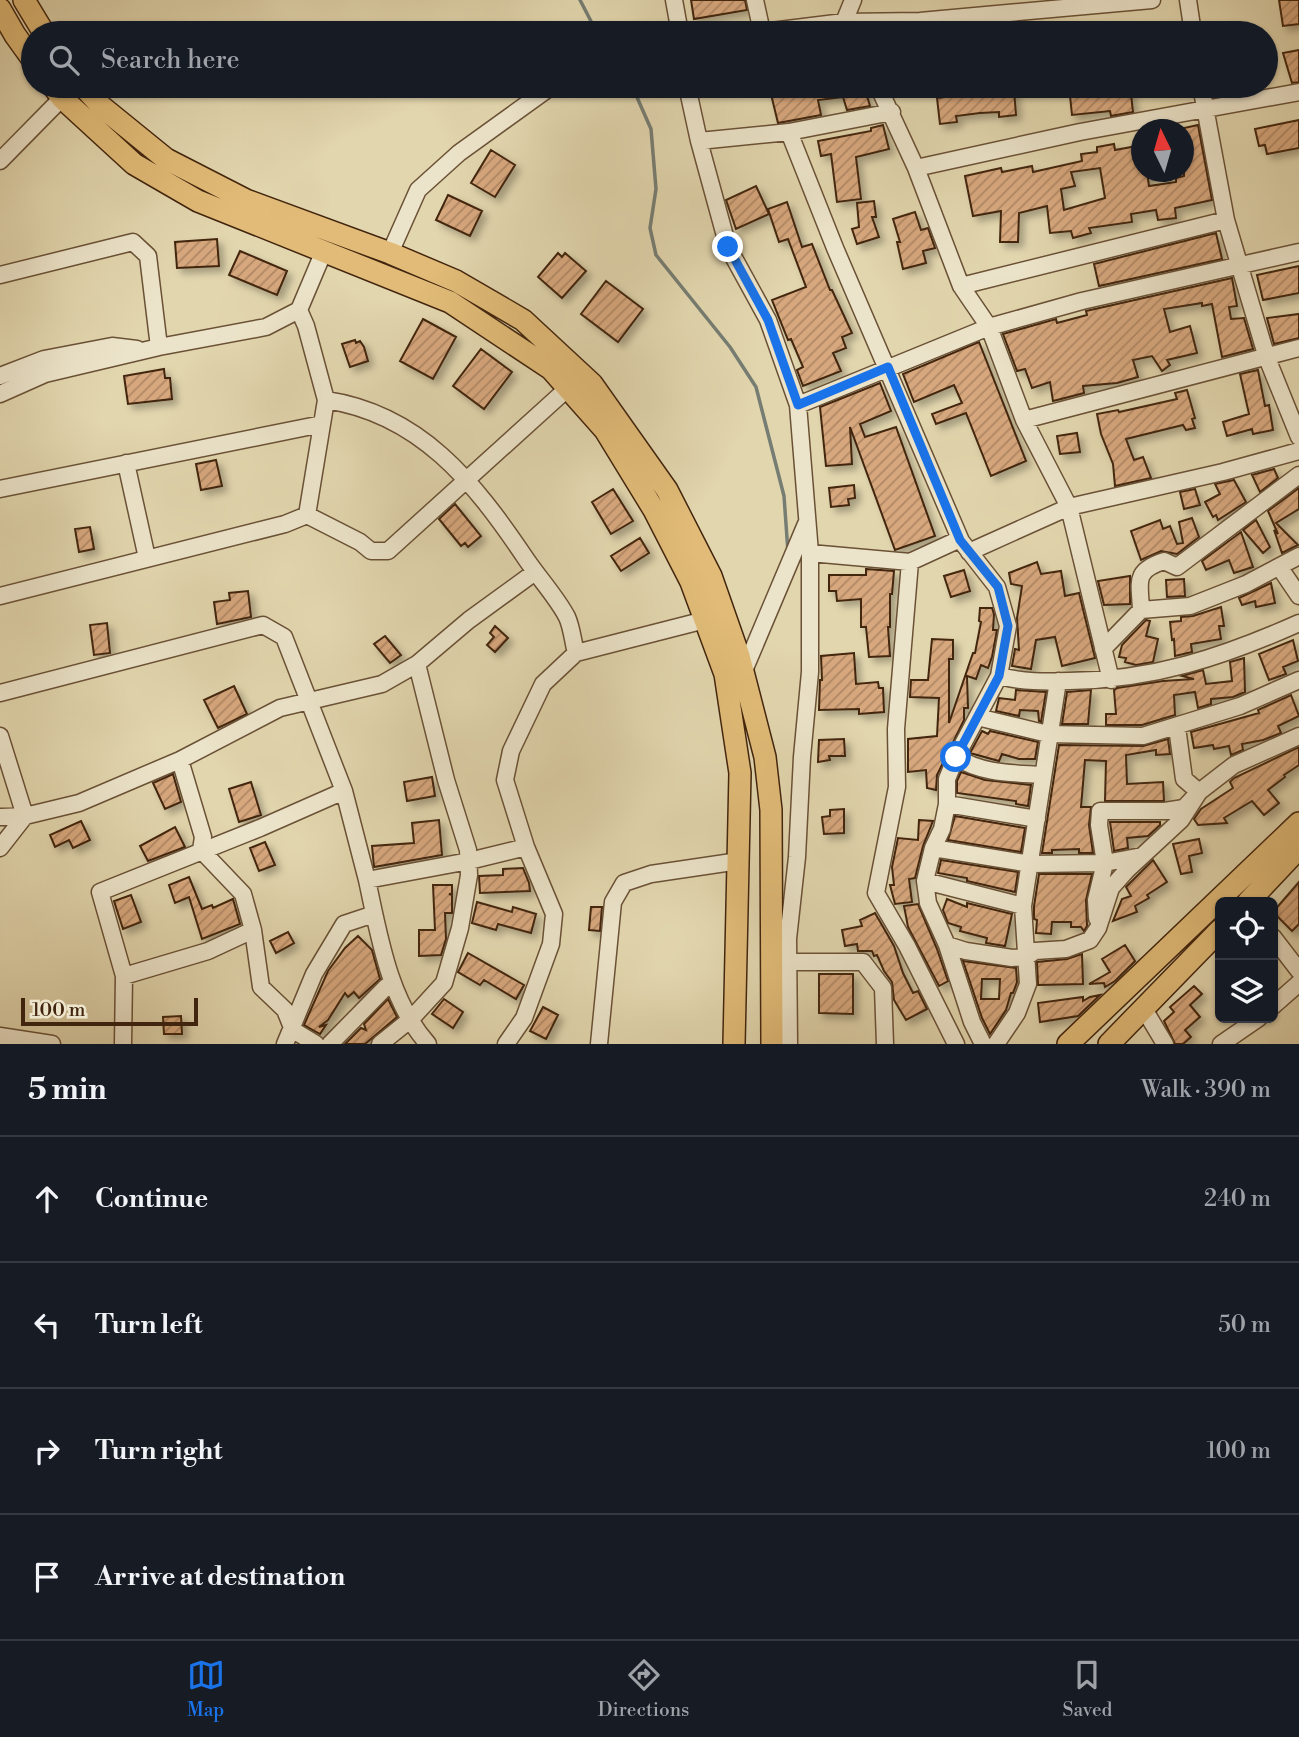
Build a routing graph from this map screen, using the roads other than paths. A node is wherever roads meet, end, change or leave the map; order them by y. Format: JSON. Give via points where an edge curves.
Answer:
{"nodes":[{"id":1,"x":24,"y":0,"type":"edge"},
{"id":2,"x":674,"y":0,"type":"edge"},
{"id":3,"x":755,"y":0,"type":"edge"},
{"id":4,"x":853,"y":0,"type":"edge"},
{"id":5,"x":1152,"y":0,"type":"edge"},
{"id":6,"x":1188,"y":0,"type":"edge"},
{"id":7,"x":0,"y":9,"type":"edge"},
{"id":8,"x":37,"y":21,"type":"edge"},
{"id":9,"x":678,"y":21,"type":"edge"},
{"id":10,"x":758,"y":21,"type":"edge"},
{"id":11,"x":848,"y":21,"type":"edge"},
{"id":12,"x":920,"y":21,"type":"edge"},
{"id":13,"x":1192,"y":21,"type":"edge"},
{"id":14,"x":21,"y":43,"type":"edge"},
{"id":15,"x":1299,"y":92,"type":"edge"},
{"id":16,"x":1278,"y":96,"type":"edge"},
{"id":17,"x":53,"y":98,"type":"edge"},
{"id":18,"x":64,"y":98,"type":"edge"},
{"id":19,"x":94,"y":98,"type":"edge"},
{"id":20,"x":535,"y":98,"type":"edge"},
{"id":21,"x":690,"y":98,"type":"edge"},
{"id":22,"x":884,"y":98,"type":"edge"},
{"id":23,"x":1203,"y":98,"type":"edge"},
{"id":24,"x":1264,"y":98,"type":"edge"},
{"id":25,"x":1205,"y":108,"type":"junction"},
{"id":26,"x":892,"y":112,"type":"junction"},
{"id":27,"x":789,"y":132,"type":"junction"},
{"id":28,"x":699,"y":141,"type":"junction"},
{"id":29,"x":0,"y":161,"type":"edge"},
{"id":30,"x":916,"y":168,"type":"junction"},
{"id":31,"x":1226,"y":220,"type":"junction"},
{"id":32,"x":324,"y":251,"type":"junction"},
{"id":33,"x":1299,"y":252,"type":"edge"},
{"id":34,"x":390,"y":253,"type":"junction"},
{"id":35,"x":1239,"y":265,"type":"junction"},
{"id":36,"x":0,"y":275,"type":"edge"},
{"id":37,"x":961,"y":286,"type":"junction"},
{"id":38,"x":299,"y":310,"type":"junction"},
{"id":39,"x":989,"y":327,"type":"junction"},
{"id":40,"x":151,"y":348,"type":"junction"},
{"id":41,"x":1299,"y":348,"type":"edge"},
{"id":42,"x":1267,"y":358,"type":"junction"},
{"id":43,"x":888,"y":367,"type":"junction"},
{"id":44,"x":0,"y":376,"type":"edge"},
{"id":45,"x":568,"y":388,"type":"junction"},
{"id":46,"x":0,"y":394,"type":"edge"},
{"id":47,"x":326,"y":400,"type":"junction"},
{"id":48,"x":798,"y":405,"type":"junction"},
{"id":49,"x":1024,"y":420,"type":"junction"},
{"id":50,"x":322,"y":424,"type":"junction"},
{"id":51,"x":1299,"y":438,"type":"edge"},
{"id":52,"x":1299,"y":451,"type":"edge"},
{"id":53,"x":126,"y":463,"type":"junction"},
{"id":54,"x":1299,"y":475,"type":"edge"},
{"id":55,"x":467,"y":480,"type":"junction"},
{"id":56,"x":0,"y":489,"type":"edge"},
{"id":57,"x":1069,"y":507,"type":"junction"},
{"id":58,"x":307,"y":515,"type":"junction"},
{"id":59,"x":807,"y":522,"type":"junction"},
{"id":60,"x":965,"y":546,"type":"junction"},
{"id":61,"x":810,"y":553,"type":"junction"},
{"id":62,"x":1299,"y":556,"type":"edge"},
{"id":63,"x":147,"y":558,"type":"junction"},
{"id":64,"x":911,"y":562,"type":"junction"},
{"id":65,"x":1280,"y":568,"type":"junction"},
{"id":66,"x":535,"y":572,"type":"junction"},
{"id":67,"x":0,"y":596,"type":"edge"},
{"id":68,"x":1299,"y":596,"type":"edge"},
{"id":69,"x":1141,"y":610,"type":"junction"},
{"id":70,"x":705,"y":620,"type":"junction"},
{"id":71,"x":1299,"y":623,"type":"edge"},
{"id":72,"x":1103,"y":649,"type":"junction"},
{"id":73,"x":576,"y":653,"type":"junction"},
{"id":74,"x":418,"y":664,"type":"junction"},
{"id":75,"x":743,"y":673,"type":"junction"},
{"id":76,"x":999,"y":676,"type":"junction"},
{"id":77,"x":1111,"y":680,"type":"junction"},
{"id":78,"x":1299,"y":680,"type":"edge"},
{"id":79,"x":1058,"y":681,"type":"junction"},
{"id":80,"x":0,"y":693,"type":"edge"},
{"id":81,"x":309,"y":700,"type":"junction"},
{"id":82,"x":977,"y":717,"type":"junction"},
{"id":83,"x":1177,"y":727,"type":"junction"},
{"id":84,"x":1048,"y":734,"type":"junction"},
{"id":85,"x":0,"y":736,"type":"edge"},
{"id":86,"x":1299,"y":736,"type":"edge"},
{"id":87,"x":956,"y":757,"type":"junction"},
{"id":88,"x":180,"y":760,"type":"junction"},
{"id":89,"x":1042,"y":775,"type":"junction"},
{"id":90,"x":344,"y":791,"type":"junction"},
{"id":91,"x":1199,"y":792,"type":"junction"},
{"id":92,"x":947,"y":804,"type":"junction"},
{"id":93,"x":25,"y":816,"type":"junction"},
{"id":94,"x":0,"y":817,"type":"edge"},
{"id":95,"x":1037,"y":819,"type":"junction"},
{"id":96,"x":1299,"y":823,"type":"edge"},
{"id":97,"x":526,"y":847,"type":"junction"},
{"id":98,"x":0,"y":848,"type":"edge"},
{"id":99,"x":933,"y":848,"type":"junction"},
{"id":100,"x":1299,"y":848,"type":"edge"},
{"id":101,"x":201,"y":850,"type":"junction"},
{"id":102,"x":1144,"y":856,"type":"junction"},
{"id":103,"x":469,"y":861,"type":"junction"},
{"id":104,"x":739,"y":861,"type":"junction"},
{"id":105,"x":1105,"y":863,"type":"junction"},
{"id":106,"x":1031,"y":864,"type":"junction"},
{"id":107,"x":367,"y":880,"type":"junction"},
{"id":108,"x":925,"y":881,"type":"junction"},
{"id":109,"x":1253,"y":897,"type":"edge"},
{"id":110,"x":1023,"y":906,"type":"junction"},
{"id":111,"x":374,"y":914,"type":"junction"},
{"id":112,"x":1098,"y":928,"type":"junction"},
{"id":113,"x":253,"y":930,"type":"junction"},
{"id":114,"x":1215,"y":935,"type":"edge"},
{"id":115,"x":1278,"y":944,"type":"edge"},
{"id":116,"x":947,"y":945,"type":"junction"},
{"id":117,"x":1026,"y":957,"type":"junction"},
{"id":118,"x":788,"y":961,"type":"junction"},
{"id":119,"x":1299,"y":971,"type":"edge"},
{"id":120,"x":124,"y":976,"type":"junction"},
{"id":121,"x":1299,"y":983,"type":"edge"},
{"id":122,"x":394,"y":986,"type":"junction"},
{"id":123,"x":1278,"y":1002,"type":"edge"},
{"id":124,"x":1144,"y":1009,"type":"junction"},
{"id":125,"x":411,"y":1019,"type":"junction"},
{"id":126,"x":1252,"y":1023,"type":"edge"},
{"id":127,"x":0,"y":1036,"type":"edge"},
{"id":128,"x":289,"y":1037,"type":"edge"},
{"id":129,"x":52,"y":1044,"type":"edge"},
{"id":130,"x":123,"y":1044,"type":"edge"},
{"id":131,"x":316,"y":1044,"type":"edge"},
{"id":132,"x":330,"y":1044,"type":"edge"},
{"id":133,"x":380,"y":1044,"type":"edge"},
{"id":134,"x":428,"y":1044,"type":"edge"},
{"id":135,"x":506,"y":1044,"type":"edge"},
{"id":136,"x":599,"y":1044,"type":"edge"},
{"id":137,"x":734,"y":1044,"type":"edge"},
{"id":138,"x":772,"y":1044,"type":"edge"},
{"id":139,"x":789,"y":1044,"type":"edge"},
{"id":140,"x":885,"y":1044,"type":"edge"},
{"id":141,"x":956,"y":1044,"type":"edge"},
{"id":142,"x":983,"y":1044,"type":"edge"},
{"id":143,"x":996,"y":1044,"type":"edge"},
{"id":144,"x":1068,"y":1044,"type":"edge"},
{"id":145,"x":1109,"y":1044,"type":"edge"},
{"id":146,"x":1165,"y":1044,"type":"edge"},
{"id":147,"x":1221,"y":1044,"type":"edge"}],
"edges":[{"from":1,"to":8,"type":"main road"},
{"from":2,"to":9,"type":"street"},
{"from":3,"to":10,"type":"street"},
{"from":4,"to":11,"type":"street"},
{"from":5,"to":12,"type":"street"},
{"from":6,"to":13,"type":"street"},
{"from":7,"to":14,"type":"main road"},
{"from":15,"to":16,"type":"street"},
{"from":17,"to":29,"type":"street"},
{"from":18,"to":32,"type":"main road","via":[[134,164],[198,201]]},
{"from":19,"to":34,"type":"main road","via":[[166,159],[246,200]]},
{"from":20,"to":34,"type":"street","via":[[459,153],[418,190]]},
{"from":21,"to":28,"type":"street"},
{"from":22,"to":26,"type":"street"},
{"from":23,"to":25,"type":"street"},
{"from":24,"to":25,"type":"street"},
{"from":25,"to":30,"type":"street"},
{"from":25,"to":31,"type":"street"},
{"from":26,"to":27,"type":"street"},
{"from":26,"to":30,"type":"street"},
{"from":27,"to":28,"type":"street"},
{"from":27,"to":43,"type":"street"},
{"from":28,"to":48,"type":"street","via":[[728,247],[768,320]]},
{"from":30,"to":37,"type":"street"},
{"from":31,"to":35,"type":"street"},
{"from":31,"to":37,"type":"street"},
{"from":32,"to":38,"type":"street"},
{"from":32,"to":45,"type":"main road","via":[[450,302],[551,369]]},
{"from":33,"to":35,"type":"street"},
{"from":34,"to":75,"type":"main road","via":[[456,281],[523,320],[592,384],[667,490],[711,576]]},
{"from":35,"to":39,"type":"street"},
{"from":35,"to":42,"type":"street"},
{"from":36,"to":40,"type":"street","via":[[133,242],[148,256]]},
{"from":37,"to":39,"type":"street"},
{"from":38,"to":40,"type":"street","via":[[267,327]]},
{"from":38,"to":47,"type":"street"},
{"from":39,"to":43,"type":"street"},
{"from":39,"to":49,"type":"street"},
{"from":40,"to":44,"type":"street","via":[[112,345],[44,359]]},
{"from":40,"to":46,"type":"street","via":[[44,374]]},
{"from":41,"to":42,"type":"street"},
{"from":42,"to":49,"type":"street"},
{"from":42,"to":51,"type":"street"},
{"from":43,"to":48,"type":"street"},
{"from":43,"to":60,"type":"street"},
{"from":45,"to":55,"type":"street"},
{"from":45,"to":70,"type":"main road","via":[[605,430],[654,510]]},
{"from":47,"to":50,"type":"street"},
{"from":47,"to":55,"type":"street","via":[[406,428]]},
{"from":48,"to":59,"type":"street"},
{"from":49,"to":57,"type":"street"},
{"from":50,"to":53,"type":"street"},
{"from":50,"to":58,"type":"street"},
{"from":52,"to":57,"type":"street"},
{"from":53,"to":56,"type":"street"},
{"from":53,"to":63,"type":"street"},
{"from":54,"to":69,"type":"street","via":[[1177,567],[1164,561],[1147,566],[1140,576]]},
{"from":55,"to":58,"type":"street","via":[[388,551],[371,551]]},
{"from":55,"to":66,"type":"street"},
{"from":57,"to":60,"type":"street"},
{"from":57,"to":72,"type":"street"},
{"from":58,"to":63,"type":"street"},
{"from":59,"to":61,"type":"street"},
{"from":59,"to":75,"type":"street"},
{"from":60,"to":64,"type":"street"},
{"from":60,"to":76,"type":"street","via":[[998,587],[1008,626]]},
{"from":61,"to":64,"type":"street"},
{"from":61,"to":118,"type":"street","via":[[810,673]]},
{"from":62,"to":65,"type":"street"},
{"from":63,"to":67,"type":"street"},
{"from":64,"to":141,"type":"street","via":[[896,729],[897,787],[876,893]]},
{"from":65,"to":68,"type":"street"},
{"from":65,"to":69,"type":"street","via":[[1190,606]]},
{"from":66,"to":73,"type":"street","via":[[567,618]]},
{"from":66,"to":74,"type":"street"},
{"from":69,"to":72,"type":"street"},
{"from":70,"to":73,"type":"street"},
{"from":70,"to":104,"type":"main road","via":[[725,674],[740,773]]},
{"from":71,"to":77,"type":"street","via":[[1216,657]]},
{"from":72,"to":77,"type":"street"},
{"from":73,"to":97,"type":"street","via":[[543,684],[510,751],[505,780]]},
{"from":74,"to":81,"type":"street","via":[[382,684]]},
{"from":74,"to":103,"type":"street"},
{"from":75,"to":138,"type":"main road","via":[[765,757],[771,810]]},
{"from":76,"to":79,"type":"street","via":[[1023,682]]},
{"from":76,"to":82,"type":"street"},
{"from":77,"to":79,"type":"street"},
{"from":78,"to":83,"type":"street"},
{"from":79,"to":84,"type":"street"},
{"from":80,"to":81,"type":"street","via":[[263,625],[284,637]]},
{"from":81,"to":88,"type":"street","via":[[280,708]]},
{"from":81,"to":90,"type":"street"},
{"from":82,"to":84,"type":"street"},
{"from":82,"to":87,"type":"street"},
{"from":83,"to":84,"type":"street","via":[[1143,736]]},
{"from":83,"to":91,"type":"street","via":[[1184,779]]},
{"from":84,"to":89,"type":"street"},
{"from":85,"to":93,"type":"street"},
{"from":86,"to":91,"type":"street","via":[[1234,765]]},
{"from":87,"to":89,"type":"street","via":[[990,772]]},
{"from":87,"to":92,"type":"street","via":[[947,779]]},
{"from":88,"to":93,"type":"street","via":[[79,803]]},
{"from":88,"to":101,"type":"street","via":[[203,837]]},
{"from":89,"to":95,"type":"street"},
{"from":90,"to":101,"type":"street"},
{"from":90,"to":107,"type":"street"},
{"from":91,"to":102,"type":"street","via":[[1181,820]]},
{"from":91,"to":105,"type":"street","via":[[1184,808],[1100,811]]},
{"from":92,"to":95,"type":"street"},
{"from":92,"to":99,"type":"street","via":[[943,829]]},
{"from":93,"to":94,"type":"street"},
{"from":93,"to":98,"type":"street"},
{"from":95,"to":106,"type":"street"},
{"from":96,"to":144,"type":"main road"},
{"from":97,"to":103,"type":"street"},
{"from":97,"to":135,"type":"street","via":[[554,914],[551,944],[524,1018]]},
{"from":99,"to":106,"type":"street"},
{"from":99,"to":108,"type":"street"},
{"from":100,"to":109,"type":"main road"},
{"from":101,"to":113,"type":"street","via":[[243,894]]},
{"from":101,"to":120,"type":"street","via":[[100,892]]},
{"from":102,"to":105,"type":"street"},
{"from":102,"to":112,"type":"street","via":[[1111,888]]},
{"from":103,"to":107,"type":"street"},
{"from":103,"to":125,"type":"street","via":[[460,928],[444,984]]},
{"from":104,"to":136,"type":"street","via":[[651,874],[624,883],[613,902]]},
{"from":104,"to":137,"type":"main road"},
{"from":105,"to":106,"type":"street"},
{"from":105,"to":112,"type":"street","via":[[1096,900]]},
{"from":106,"to":110,"type":"street"},
{"from":107,"to":111,"type":"street"},
{"from":108,"to":110,"type":"street"},
{"from":108,"to":116,"type":"street","via":[[928,903]]},
{"from":110,"to":117,"type":"street"},
{"from":111,"to":122,"type":"street"},
{"from":111,"to":128,"type":"street","via":[[344,924],[314,974]]},
{"from":112,"to":117,"type":"street","via":[[1090,940]]},
{"from":113,"to":120,"type":"street","via":[[208,951]]},
{"from":113,"to":128,"type":"street","via":[[261,988],[285,1010]]},
{"from":114,"to":124,"type":"main road"},
{"from":115,"to":119,"type":"street"},
{"from":116,"to":117,"type":"street"},
{"from":116,"to":142,"type":"street"},
{"from":117,"to":143,"type":"street","via":[[1028,984],[1017,1013]]},
{"from":118,"to":139,"type":"street"},
{"from":118,"to":140,"type":"street","via":[[863,962],[883,988]]},
{"from":120,"to":130,"type":"street"},
{"from":121,"to":123,"type":"street"},
{"from":122,"to":125,"type":"street"},
{"from":122,"to":132,"type":"street","via":[[386,987]]},
{"from":124,"to":145,"type":"main road"},
{"from":124,"to":146,"type":"street"},
{"from":125,"to":133,"type":"street"},
{"from":125,"to":134,"type":"street"},
{"from":126,"to":147,"type":"street"},
{"from":127,"to":129,"type":"street"},
{"from":128,"to":131,"type":"street"}]}
